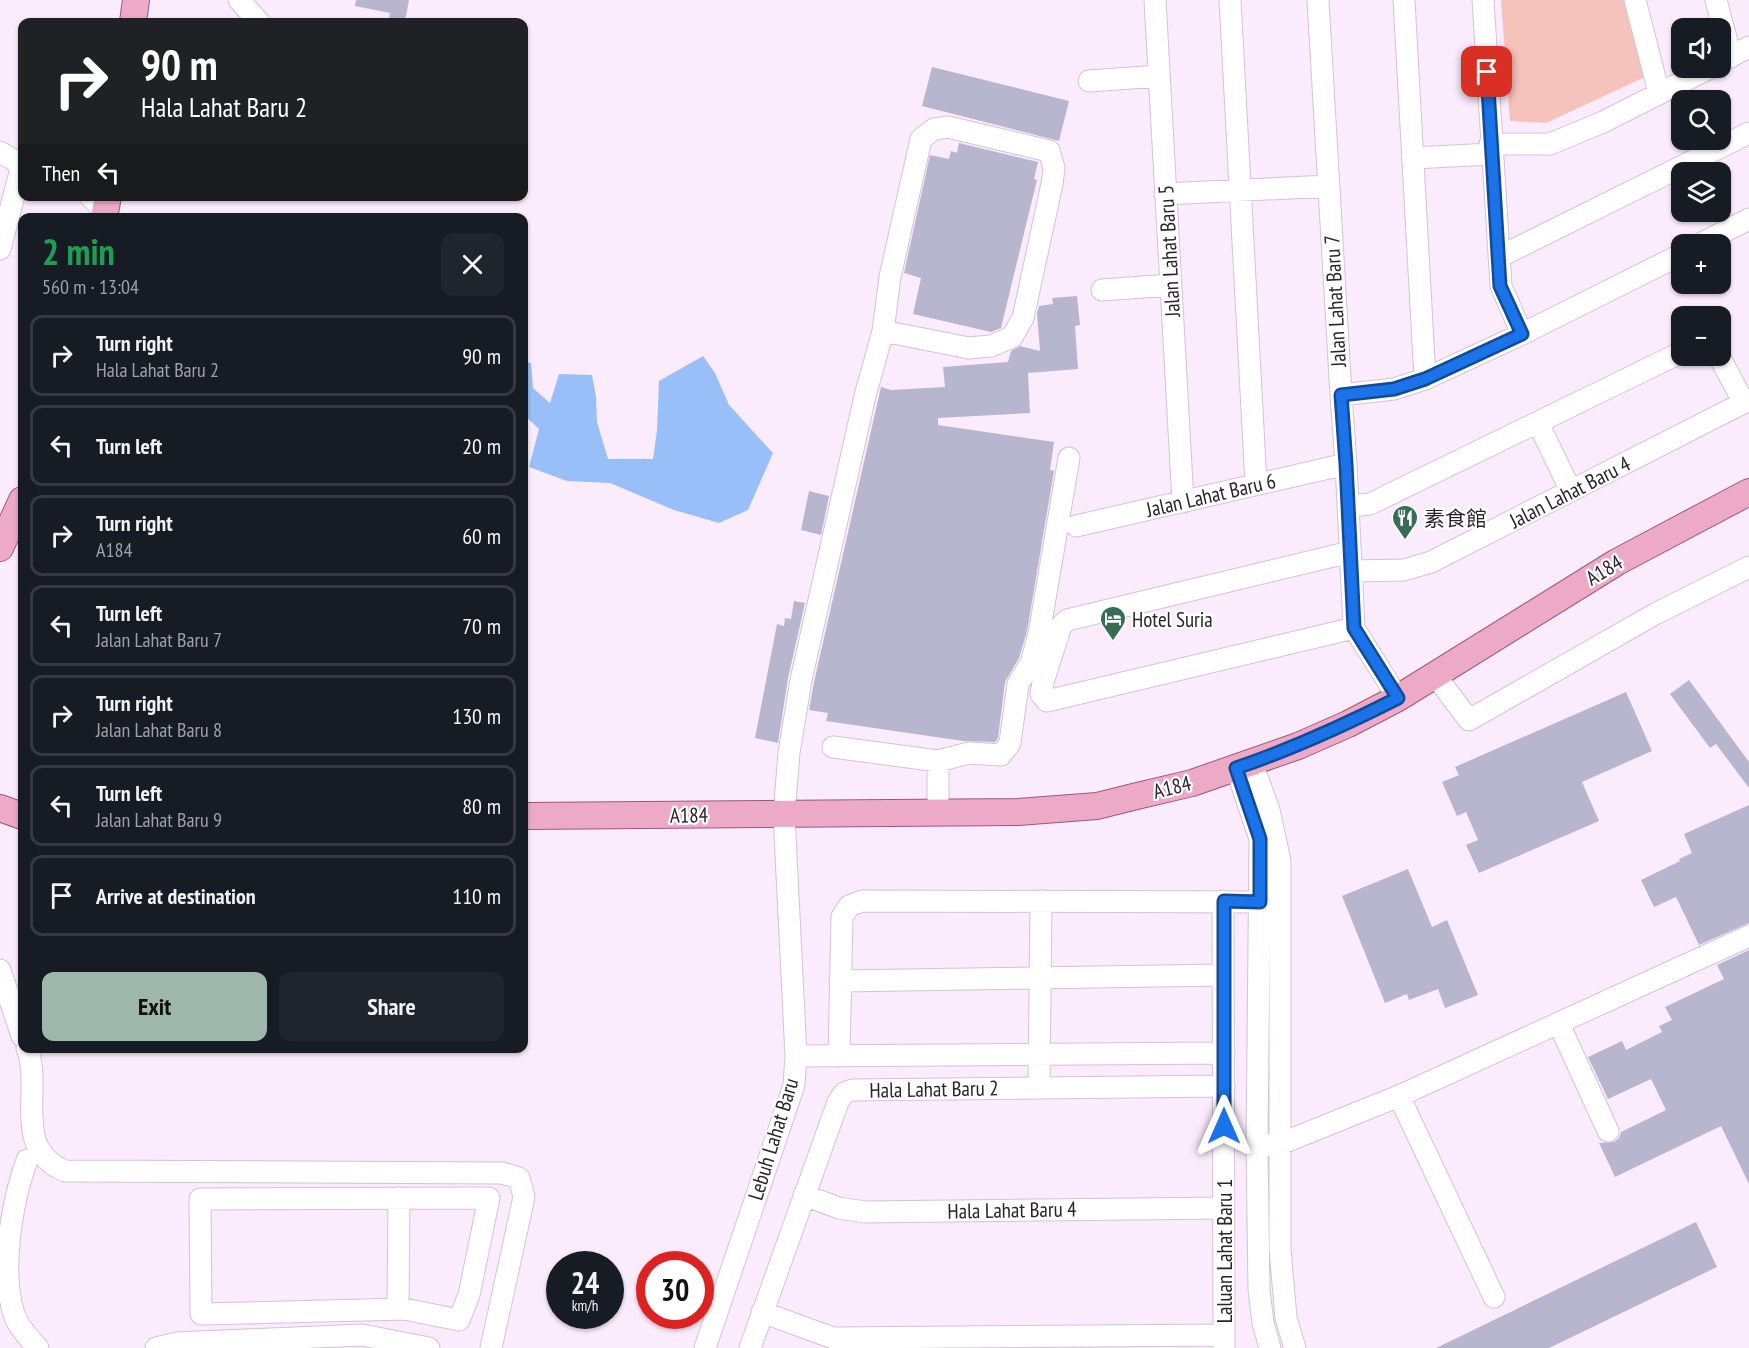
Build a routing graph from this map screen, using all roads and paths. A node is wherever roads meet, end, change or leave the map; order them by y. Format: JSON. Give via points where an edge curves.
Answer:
{"nodes":[{"id":1,"x":136,"y":0,"type":"edge"},
{"id":2,"x":239,"y":0,"type":"edge"},
{"id":3,"x":1155,"y":0,"type":"edge"},
{"id":4,"x":1230,"y":0,"type":"edge"},
{"id":5,"x":1318,"y":0,"type":"edge"},
{"id":6,"x":1404,"y":0,"type":"edge"},
{"id":7,"x":1483,"y":0,"type":"edge"},
{"id":8,"x":1635,"y":0,"type":"edge"},
{"id":9,"x":1716,"y":0,"type":"edge"},
{"id":10,"x":134,"y":18,"type":"edge"},
{"id":11,"x":255,"y":18,"type":"edge"},
{"id":12,"x":1733,"y":55,"type":"edge"},
{"id":13,"x":1159,"y":76,"type":"junction"},
{"id":14,"x":1690,"y":78,"type":"edge"},
{"id":15,"x":1089,"y":81,"type":"dead end"},
{"id":16,"x":1659,"y":93,"type":"junction"},
{"id":17,"x":1749,"y":133,"type":"edge"},
{"id":18,"x":1491,"y":149,"type":"junction"},
{"id":19,"x":0,"y":152,"type":"edge"},
{"id":20,"x":1413,"y":158,"type":"junction"},
{"id":21,"x":18,"y":163,"type":"edge"},
{"id":22,"x":18,"y":180,"type":"edge"},
{"id":23,"x":1329,"y":186,"type":"junction"},
{"id":24,"x":1240,"y":190,"type":"junction"},
{"id":25,"x":1165,"y":194,"type":"junction"},
{"id":26,"x":1749,"y":219,"type":"edge"},
{"id":27,"x":1720,"y":234,"type":"edge"},
{"id":28,"x":0,"y":249,"type":"edge"},
{"id":29,"x":1499,"y":257,"type":"junction"},
{"id":30,"x":1671,"y":260,"type":"edge"},
{"id":31,"x":1170,"y":285,"type":"junction"},
{"id":32,"x":1102,"y":290,"type":"dead end"},
{"id":33,"x":883,"y":332,"type":"junction"},
{"id":34,"x":1522,"y":334,"type":"junction"},
{"id":35,"x":1671,"y":357,"type":"edge"},
{"id":36,"x":1725,"y":366,"type":"edge"},
{"id":37,"x":1425,"y":379,"type":"junction"},
{"id":38,"x":1341,"y":395,"type":"junction"},
{"id":39,"x":1746,"y":401,"type":"edge"},
{"id":40,"x":1538,"y":423,"type":"junction"},
{"id":41,"x":1069,"y":458,"type":"dead end"},
{"id":42,"x":1346,"y":464,"type":"junction"},
{"id":43,"x":1256,"y":484,"type":"junction"},
{"id":44,"x":1571,"y":491,"type":"junction"},
{"id":45,"x":1749,"y":492,"type":"edge"},
{"id":46,"x":18,"y":493,"type":"edge"},
{"id":47,"x":1183,"y":502,"type":"junction"},
{"id":48,"x":1349,"y":506,"type":"junction"},
{"id":49,"x":18,"y":509,"type":"edge"},
{"id":50,"x":0,"y":519,"type":"edge"},
{"id":51,"x":1076,"y":526,"type":"dead end"},
{"id":52,"x":0,"y":548,"type":"edge"},
{"id":53,"x":1350,"y":562,"type":"junction"},
{"id":54,"x":1749,"y":567,"type":"edge"},
{"id":55,"x":1354,"y":628,"type":"junction"},
{"id":56,"x":1435,"y":675,"type":"junction"},
{"id":57,"x":1398,"y":698,"type":"junction"},
{"id":58,"x":833,"y":747,"type":"dead end"},
{"id":59,"x":938,"y":760,"type":"junction"},
{"id":60,"x":1244,"y":765,"type":"junction"},
{"id":61,"x":0,"y":808,"type":"edge"},
{"id":62,"x":938,"y":813,"type":"junction"},
{"id":63,"x":784,"y":814,"type":"junction"},
{"id":64,"x":18,"y":815,"type":"edge"},
{"id":65,"x":528,"y":816,"type":"edge"},
{"id":66,"x":0,"y":826,"type":"edge"},
{"id":67,"x":18,"y":828,"type":"edge"},
{"id":68,"x":1041,"y":901,"type":"junction"},
{"id":69,"x":1224,"y":901,"type":"junction"},
{"id":70,"x":1270,"y":902,"type":"junction"},
{"id":71,"x":1749,"y":936,"type":"edge"},
{"id":72,"x":0,"y":970,"type":"edge"},
{"id":73,"x":1223,"y":975,"type":"junction"},
{"id":74,"x":1040,"y":978,"type":"junction"},
{"id":75,"x":840,"y":981,"type":"junction"},
{"id":76,"x":18,"y":1024,"type":"edge"},
{"id":77,"x":1559,"y":1024,"type":"junction"},
{"id":78,"x":28,"y":1053,"type":"edge"},
{"id":79,"x":1224,"y":1053,"type":"junction"},
{"id":80,"x":1039,"y":1054,"type":"junction"},
{"id":81,"x":796,"y":1056,"type":"junction"},
{"id":82,"x":839,"y":1056,"type":"junction"},
{"id":83,"x":1224,"y":1086,"type":"junction"},
{"id":84,"x":1039,"y":1088,"type":"junction"},
{"id":85,"x":1399,"y":1096,"type":"junction"},
{"id":86,"x":1608,"y":1131,"type":"dead end"},
{"id":87,"x":1280,"y":1144,"type":"junction"},
{"id":88,"x":1257,"y":1146,"type":"junction"},
{"id":89,"x":27,"y":1160,"type":"dead end"},
{"id":90,"x":804,"y":1195,"type":"junction"},
{"id":91,"x":399,"y":1198,"type":"junction"},
{"id":92,"x":1224,"y":1208,"type":"junction"},
{"id":93,"x":469,"y":1295,"type":"junction"},
{"id":94,"x":1494,"y":1297,"type":"dead end"},
{"id":95,"x":500,"y":1306,"type":"junction"},
{"id":96,"x":398,"y":1309,"type":"junction"},
{"id":97,"x":762,"y":1312,"type":"junction"},
{"id":98,"x":1224,"y":1342,"type":"edge"},
{"id":99,"x":167,"y":1346,"type":"edge"},
{"id":100,"x":38,"y":1348,"type":"edge"},
{"id":101,"x":429,"y":1348,"type":"edge"},
{"id":102,"x":491,"y":1348,"type":"edge"},
{"id":103,"x":705,"y":1348,"type":"edge"},
{"id":104,"x":750,"y":1348,"type":"edge"},
{"id":105,"x":1270,"y":1348,"type":"edge"},
{"id":106,"x":1295,"y":1348,"type":"edge"}],
"edges":[{"from":1,"to":10,"type":"main road"},
{"from":2,"to":11,"type":"street"},
{"from":3,"to":13,"type":"street","name":"Jalan Lahat Baru 5"},
{"from":4,"to":24,"type":"street"},
{"from":5,"to":23,"type":"street","name":"Jalan Lahat Baru 7"},
{"from":6,"to":20,"type":"street"},
{"from":7,"to":18,"type":"street"},
{"from":8,"to":16,"type":"street"},
{"from":9,"to":12,"type":"street"},
{"from":13,"to":15,"type":"street"},
{"from":13,"to":25,"type":"street","name":"Jalan Lahat Baru 5"},
{"from":14,"to":16,"type":"street"},
{"from":16,"to":18,"type":"street","via":[[1550,144]]},
{"from":17,"to":29,"type":"street"},
{"from":18,"to":20,"type":"street"},
{"from":18,"to":29,"type":"street"},
{"from":19,"to":21,"type":"street"},
{"from":20,"to":37,"type":"street"},
{"from":22,"to":28,"type":"street"},
{"from":23,"to":24,"type":"street"},
{"from":23,"to":38,"type":"street","name":"Jalan Lahat Baru 7"},
{"from":24,"to":25,"type":"street"},
{"from":24,"to":43,"type":"street"},
{"from":25,"to":31,"type":"street","name":"Jalan Lahat Baru 5"},
{"from":26,"to":27,"type":"street"},
{"from":29,"to":34,"type":"street","via":[[1500,286]]},
{"from":30,"to":34,"type":"street"},
{"from":31,"to":32,"type":"street"},
{"from":31,"to":47,"type":"street","name":"Jalan Lahat Baru 5"},
{"from":33,"to":33,"type":"street","name":"Lebuh Lahat Baru","via":[[969,348],[991,346],[1012,338],[1023,318],[1052,184],[1054,168],[1049,151],[948,127],[934,129],[921,139],[890,277]]},
{"from":33,"to":63,"type":"street","name":"Lebuh Lahat Baru","via":[[801,680]]},
{"from":34,"to":37,"type":"street"},
{"from":35,"to":40,"type":"street"},
{"from":36,"to":39,"type":"street"},
{"from":37,"to":38,"type":"street","via":[[1394,389]]},
{"from":38,"to":42,"type":"street","name":"Jalan Lahat Baru 7"},
{"from":39,"to":44,"type":"street","name":"Jalan Lahat Baru 4"},
{"from":40,"to":44,"type":"street"},
{"from":40,"to":48,"type":"street","via":[[1370,504]]},
{"from":41,"to":59,"type":"street","via":[[1040,634],[1031,663],[1018,684],[1010,743],[1001,755],[969,753]]},
{"from":42,"to":43,"type":"street","name":"Jalan Lahat Baru 6"},
{"from":42,"to":48,"type":"street","name":"Jalan Lahat Baru 7"},
{"from":43,"to":47,"type":"street","name":"Jalan Lahat Baru 6"},
{"from":44,"to":53,"type":"street","name":"Jalan Lahat Baru 4","via":[[1431,562],[1404,570]]},
{"from":45,"to":56,"type":"main road","name":"A184","via":[[1617,562]]},
{"from":46,"to":50,"type":"main road"},
{"from":47,"to":51,"type":"street","name":"Jalan Lahat Baru 6"},
{"from":48,"to":53,"type":"street","name":"Jalan Lahat Baru 7"},
{"from":49,"to":52,"type":"main road"},
{"from":53,"to":55,"type":"street","name":"Jalan Lahat Baru 7"},
{"from":53,"to":55,"type":"street","name":"Jalan Lahat Baru 4","via":[[1067,620],[1061,626],[1041,694],[1047,701]]},
{"from":54,"to":56,"type":"street","via":[[1655,614],[1469,720]]},
{"from":55,"to":57,"type":"street","name":"Jalan Lahat Baru 7"},
{"from":56,"to":57,"type":"main road","name":"A184"},
{"from":57,"to":60,"type":"main road","name":"A184","via":[[1298,746]]},
{"from":58,"to":59,"type":"street"},
{"from":59,"to":62,"type":"street"},
{"from":60,"to":62,"type":"main road","name":"A184","via":[[1191,783],[1097,806]]},
{"from":60,"to":70,"type":"street"},
{"from":61,"to":64,"type":"main road"},
{"from":62,"to":63,"type":"main road","name":"A184"},
{"from":63,"to":65,"type":"main road","name":"A184"},
{"from":63,"to":81,"type":"street","name":"Lebuh Lahat Baru"},
{"from":66,"to":67,"type":"main road"},
{"from":68,"to":69,"type":"street"},
{"from":68,"to":74,"type":"street"},
{"from":68,"to":75,"type":"street","via":[[862,901],[849,906],[842,917]]},
{"from":69,"to":70,"type":"street"},
{"from":69,"to":73,"type":"street","name":"Laluan Lahat Baru 1"},
{"from":70,"to":87,"type":"street"},
{"from":70,"to":88,"type":"street"},
{"from":71,"to":77,"type":"street"},
{"from":72,"to":76,"type":"street"},
{"from":73,"to":74,"type":"street"},
{"from":73,"to":79,"type":"street","name":"Laluan Lahat Baru 1"},
{"from":74,"to":75,"type":"street"},
{"from":74,"to":80,"type":"street"},
{"from":75,"to":82,"type":"street"},
{"from":77,"to":85,"type":"street"},
{"from":77,"to":86,"type":"street"},
{"from":78,"to":95,"type":"street","via":[[34,1138],[41,1154],[65,1171],[502,1173],[519,1178],[524,1197]]},
{"from":79,"to":80,"type":"street","name":"Hala Lahat Baru 2"},
{"from":79,"to":83,"type":"street","name":"Laluan Lahat Baru 1"},
{"from":80,"to":82,"type":"street","name":"Hala Lahat Baru 2"},
{"from":80,"to":84,"type":"street"},
{"from":81,"to":82,"type":"street","name":"Hala Lahat Baru 2"},
{"from":81,"to":103,"type":"street","name":"Lebuh Lahat Baru","via":[[794,1085]]},
{"from":83,"to":84,"type":"street","name":"Hala Lahat Baru 2"},
{"from":83,"to":92,"type":"street","name":"Laluan Lahat Baru 1"},
{"from":84,"to":90,"type":"street","name":"Hala Lahat Baru 2","via":[[844,1093]]},
{"from":85,"to":87,"type":"street"},
{"from":85,"to":94,"type":"street"},
{"from":87,"to":88,"type":"street"},
{"from":87,"to":106,"type":"street","via":[[1282,1286]]},
{"from":88,"to":105,"type":"street","via":[[1259,1290]]},
{"from":89,"to":100,"type":"street","via":[[13,1209],[8,1280],[14,1315]]},
{"from":90,"to":92,"type":"street","name":"Hala Lahat Baru 4","via":[[839,1208],[865,1212]]},
{"from":90,"to":97,"type":"street","name":"Hala Lahat Baru 2"},
{"from":91,"to":93,"type":"street","via":[[489,1198]]},
{"from":91,"to":96,"type":"street"},
{"from":91,"to":96,"type":"street","via":[[200,1198],[201,1314]]},
{"from":92,"to":98,"type":"street","name":"Laluan Lahat Baru 1"},
{"from":93,"to":95,"type":"street"},
{"from":93,"to":96,"type":"street","via":[[459,1320]]},
{"from":95,"to":102,"type":"street"},
{"from":97,"to":98,"type":"street","via":[[834,1338]]},
{"from":97,"to":104,"type":"street","name":"Hala Lahat Baru 2"},
{"from":99,"to":101,"type":"street","via":[[362,1335]]}]}
